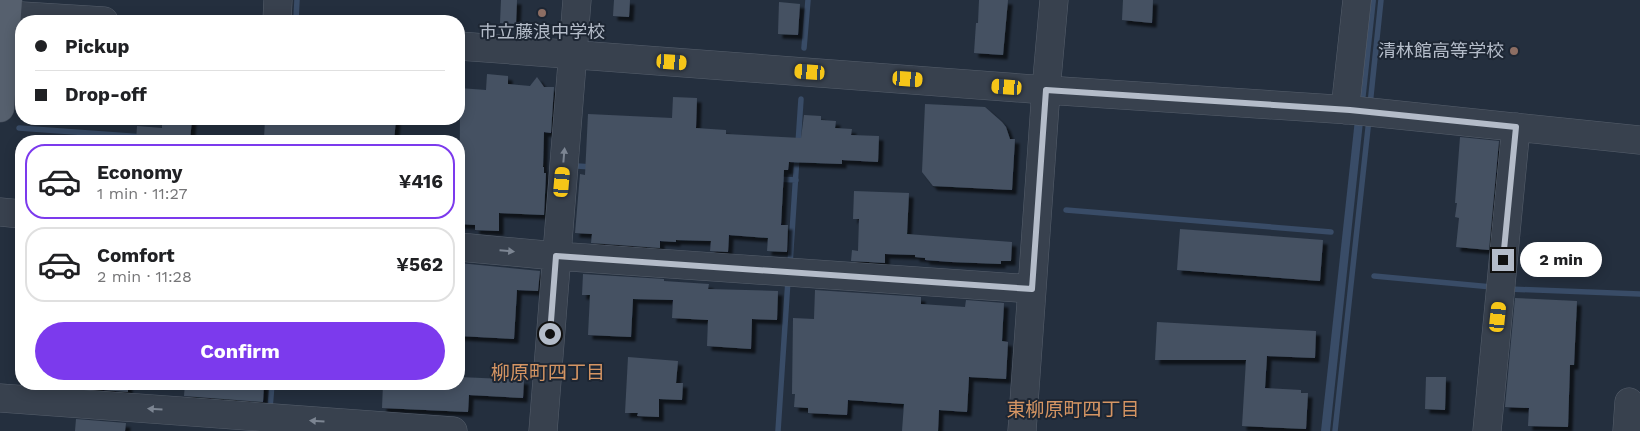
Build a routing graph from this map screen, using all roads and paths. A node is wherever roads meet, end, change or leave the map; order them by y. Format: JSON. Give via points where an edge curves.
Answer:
{"nodes":[{"id":1,"x":278,"y":0,"type":"edge"},
{"id":2,"x":577,"y":0,"type":"edge"},
{"id":3,"x":1054,"y":0,"type":"edge"},
{"id":4,"x":1357,"y":0,"type":"edge"},
{"id":5,"x":5,"y":10,"type":"edge"},
{"id":6,"x":50,"y":15,"type":"edge"},
{"id":7,"x":277,"y":15,"type":"edge"},
{"id":8,"x":465,"y":46,"type":"edge"},
{"id":9,"x":573,"y":54,"type":"junction"},
{"id":10,"x":1046,"y":90,"type":"junction"},
{"id":11,"x":0,"y":108,"type":"edge"},
{"id":12,"x":1348,"y":110,"type":"junction"},
{"id":13,"x":1516,"y":127,"type":"junction"},
{"id":14,"x":1640,"y":140,"type":"edge"},
{"id":15,"x":0,"y":212,"type":"edge"},
{"id":16,"x":15,"y":213,"type":"edge"},
{"id":17,"x":465,"y":247,"type":"edge"},
{"id":18,"x":556,"y":256,"type":"junction"},
{"id":19,"x":1032,"y":289,"type":"junction"},
{"id":20,"x":0,"y":398,"type":"edge"},
{"id":21,"x":1629,"y":402,"type":"dead end"},
{"id":22,"x":453,"y":431,"type":"edge"},
{"id":23,"x":543,"y":431,"type":"edge"},
{"id":24,"x":1022,"y":431,"type":"edge"},
{"id":25,"x":1487,"y":431,"type":"edge"},
{"id":26,"x":1627,"y":431,"type":"edge"}],
"edges":[{"from":1,"to":7,"type":"street"},
{"from":2,"to":9,"type":"street"},
{"from":3,"to":10,"type":"street"},
{"from":4,"to":12,"type":"street"},
{"from":5,"to":6,"type":"street"},
{"from":5,"to":11,"type":"main road"},
{"from":8,"to":9,"type":"street"},
{"from":9,"to":10,"type":"street"},
{"from":18,"to":9,"type":"street","one_way":true},
{"from":10,"to":12,"type":"street"},
{"from":10,"to":19,"type":"street"},
{"from":12,"to":13,"type":"street"},
{"from":13,"to":14,"type":"street"},
{"from":13,"to":25,"type":"street"},
{"from":15,"to":16,"type":"street"},
{"from":17,"to":18,"type":"street","one_way":true},
{"from":18,"to":19,"type":"street"},
{"from":18,"to":23,"type":"street"},
{"from":19,"to":24,"type":"street"},
{"from":22,"to":20,"type":"street","one_way":true},
{"from":21,"to":26,"type":"street"}]}
